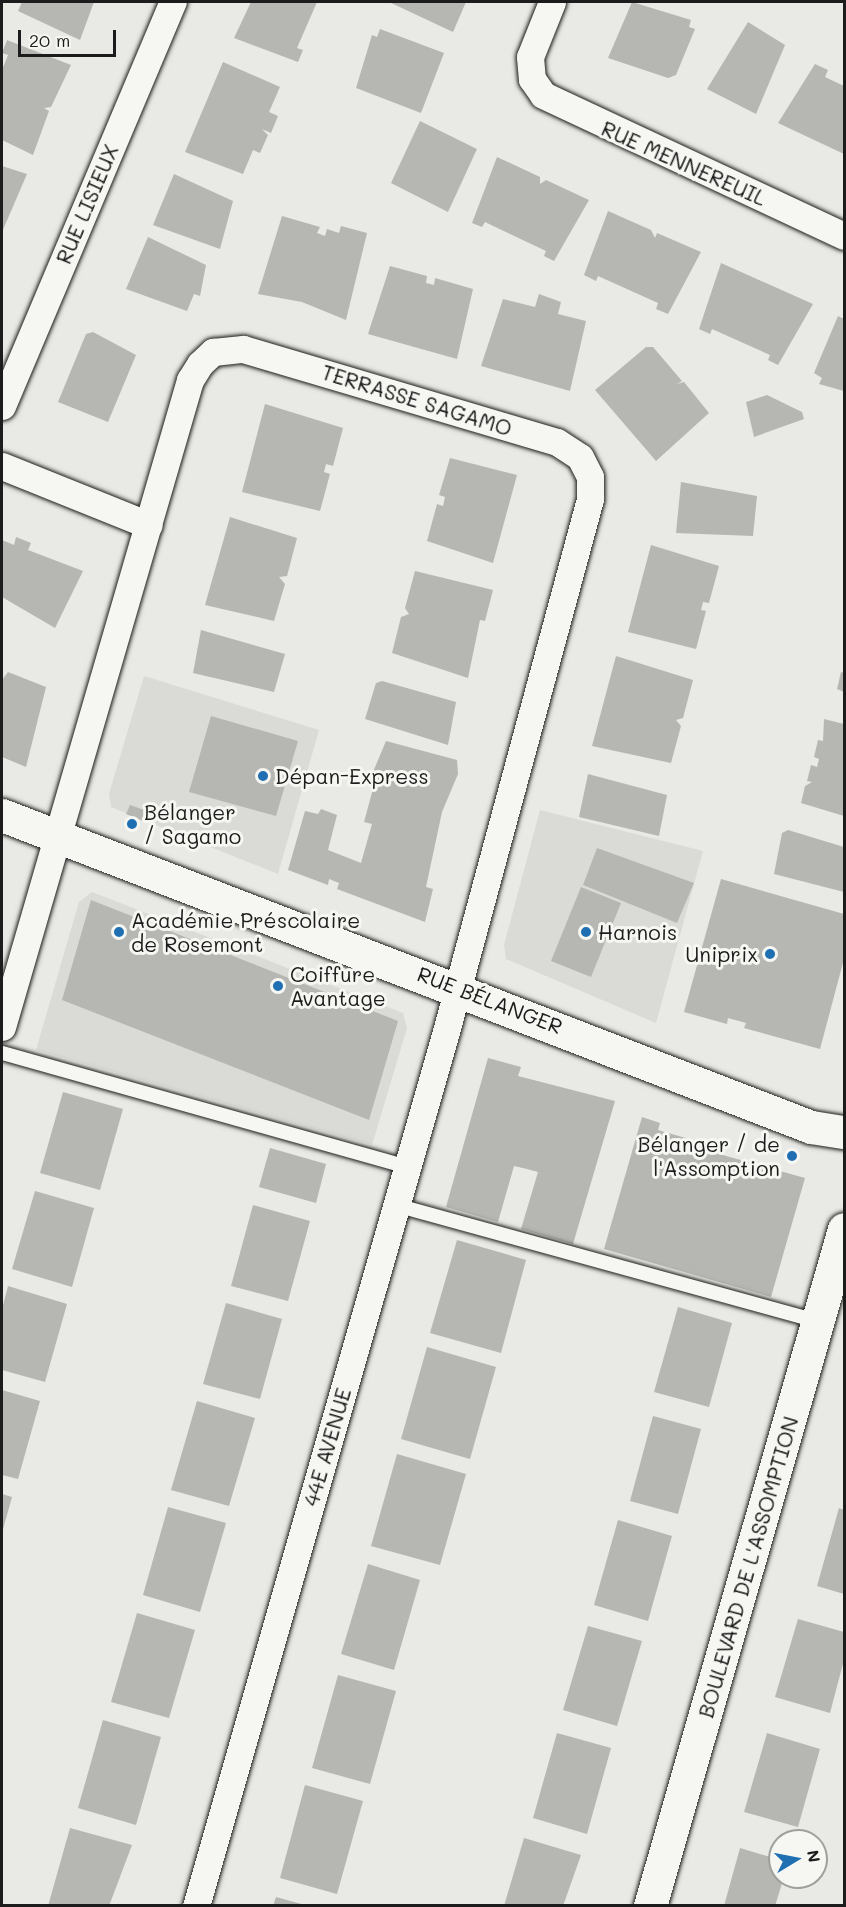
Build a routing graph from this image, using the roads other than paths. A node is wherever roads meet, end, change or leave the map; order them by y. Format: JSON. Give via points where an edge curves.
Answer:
{"nodes":[{"id":1,"x":173,"y":2,"type":"edge"},
{"id":2,"x":552,"y":2,"type":"edge"},
{"id":3,"x":844,"y":236,"type":"edge"},
{"id":4,"x":2,"y":406,"type":"edge"},
{"id":5,"x":2,"y":466,"type":"edge"},
{"id":6,"x":149,"y":525,"type":"junction"},
{"id":7,"x":2,"y":815,"type":"edge"},
{"id":8,"x":60,"y":838,"type":"junction"},
{"id":9,"x":459,"y":988,"type":"junction"},
{"id":10,"x":3,"y":1013,"type":"edge"},
{"id":11,"x":2,"y":1053,"type":"edge"},
{"id":12,"x":844,"y":1132,"type":"edge"},
{"id":13,"x":407,"y":1167,"type":"junction"},
{"id":14,"x":396,"y":1205,"type":"junction"},
{"id":15,"x":844,"y":1229,"type":"edge"},
{"id":16,"x":819,"y":1321,"type":"junction"},
{"id":17,"x":195,"y":1905,"type":"edge"},
{"id":18,"x":650,"y":1905,"type":"edge"}],
"edges":[{"from":1,"to":4,"type":"street","name":"RUE LISIEUX"},
{"from":2,"to":3,"type":"street","name":"RUE MENNEREUIL","via":[[533,46],[532,79],[543,95],[571,112]]},
{"from":5,"to":6,"type":"street"},
{"from":6,"to":8,"type":"street","name":"TERRASSE SAGAMO"},
{"from":6,"to":9,"type":"street","name":"TERRASSE SAGAMO","via":[[190,380],[213,352],[228,348],[558,442],[586,466],[590,499]]},
{"from":7,"to":8,"type":"street","name":"RUE BÉLANGER"},
{"from":8,"to":9,"type":"street","name":"RUE BÉLANGER"},
{"from":8,"to":10,"type":"street","name":"TERRASSE SAGAMO"},
{"from":9,"to":12,"type":"street","name":"RUE BÉLANGER","via":[[811,1127]]},
{"from":9,"to":13,"type":"street","name":"44E AVENUE"},
{"from":11,"to":13,"type":"lane"},
{"from":13,"to":14,"type":"street","name":"44E AVENUE"},
{"from":14,"to":16,"type":"lane"},
{"from":14,"to":17,"type":"street","name":"44E AVENUE"},
{"from":15,"to":16,"type":"street","name":"BOULEVARD DE L'ASSOMPTION"},
{"from":16,"to":18,"type":"street","name":"BOULEVARD DE L'ASSOMPTION"}]}
